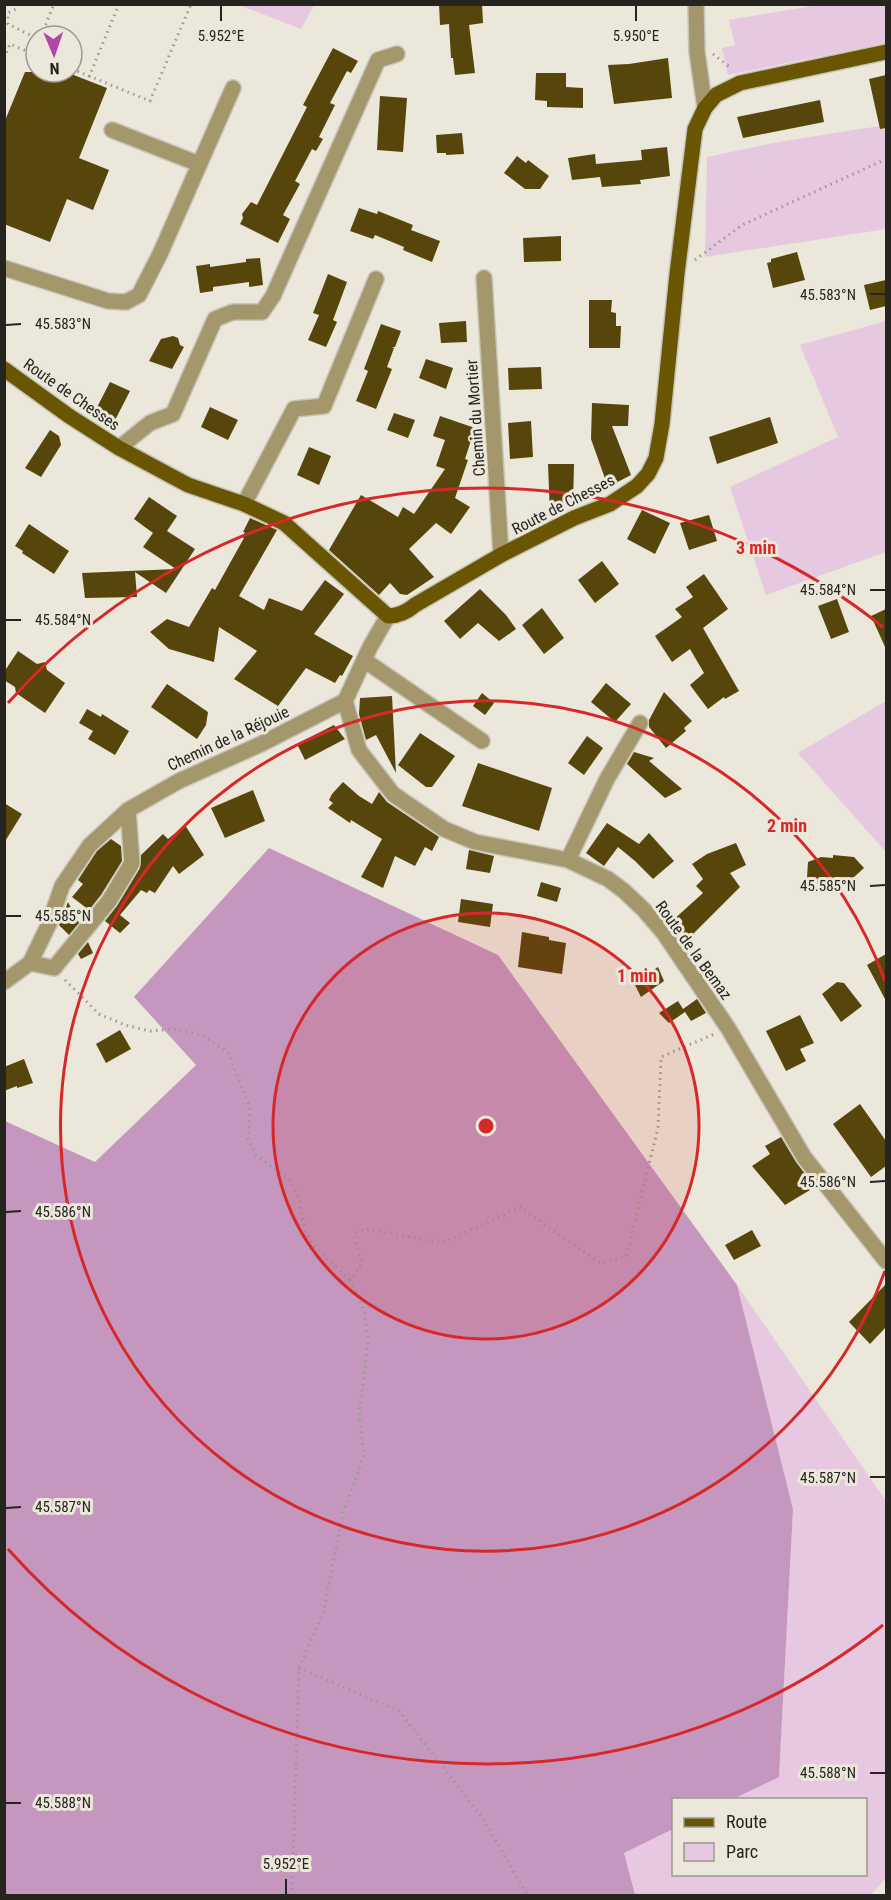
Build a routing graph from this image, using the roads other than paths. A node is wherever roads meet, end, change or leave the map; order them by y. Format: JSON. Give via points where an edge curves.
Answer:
{"nodes":[{"id":1,"x":696,"y":4,"type":"edge"},
{"id":2,"x":886,"y":52,"type":"edge"},
{"id":3,"x":397,"y":54,"type":"dead end"},
{"id":4,"x":232,"y":88,"type":"dead end"},
{"id":5,"x":705,"y":108,"type":"junction"},
{"id":6,"x":112,"y":130,"type":"dead end"},
{"id":7,"x":200,"y":164,"type":"junction"},
{"id":8,"x":4,"y":268,"type":"edge"},
{"id":9,"x":484,"y":278,"type":"dead end"},
{"id":10,"x":376,"y":279,"type":"dead end"},
{"id":11,"x":4,"y":369,"type":"edge"},
{"id":12,"x":119,"y":448,"type":"junction"},
{"id":13,"x":244,"y":504,"type":"junction"},
{"id":14,"x":501,"y":555,"type":"junction"},
{"id":15,"x":388,"y":616,"type":"junction"},
{"id":16,"x":364,"y":660,"type":"junction"},
{"id":17,"x":345,"y":701,"type":"junction"},
{"id":18,"x":640,"y":723,"type":"dead end"},
{"id":19,"x":482,"y":741,"type":"dead end"},
{"id":20,"x":128,"y":810,"type":"junction"},
{"id":21,"x":568,"y":860,"type":"junction"},
{"id":22,"x":30,"y":963,"type":"junction"},
{"id":23,"x":4,"y":982,"type":"edge"},
{"id":24,"x":886,"y":1261,"type":"edge"}],
"edges":[{"from":1,"to":5,"type":"street","via":[[697,52]]},
{"from":2,"to":5,"type":"main road","via":[[740,82],[716,95]]},
{"from":3,"to":12,"type":"street","name":"Route de Chesses","via":[[378,60],[273,296],[262,312],[233,312],[215,319],[173,414],[150,423]]},
{"from":4,"to":7,"type":"street"},
{"from":5,"to":14,"type":"main road","name":"Route de Chesses","via":[[695,129],[656,458],[637,486],[610,504]]},
{"from":6,"to":7,"type":"street"},
{"from":7,"to":8,"type":"street","via":[[139,295],[126,302],[108,301]]},
{"from":9,"to":14,"type":"street","name":"Chemin du Mortier"},
{"from":10,"to":13,"type":"street","via":[[324,406],[294,409]]},
{"from":11,"to":12,"type":"main road","name":"Route de Chesses"},
{"from":12,"to":13,"type":"main road","name":"Route de Chesses","via":[[188,485]]},
{"from":13,"to":15,"type":"main road","name":"Route de Chesses","via":[[284,523]]},
{"from":14,"to":15,"type":"main road","name":"Route de Chesses","via":[[409,610]]},
{"from":15,"to":16,"type":"street"},
{"from":16,"to":17,"type":"street"},
{"from":16,"to":19,"type":"street"},
{"from":17,"to":20,"type":"street","name":"Chemin de la Réjouie","via":[[179,781]]},
{"from":17,"to":21,"type":"street","name":"Route de la Bemaz","via":[[359,750],[393,794],[444,829],[476,842]]},
{"from":18,"to":21,"type":"street","via":[[607,779]]},
{"from":20,"to":22,"type":"street","name":"Chemin de la Réjouie","via":[[90,845],[62,886]]},
{"from":20,"to":22,"type":"street","via":[[132,863],[109,901],[54,968]]},
{"from":21,"to":24,"type":"street","name":"Route de la Bemaz","via":[[608,879],[663,932],[728,1028],[804,1157]]},
{"from":22,"to":23,"type":"street","name":"Chemin de la Réjouie"}]}
